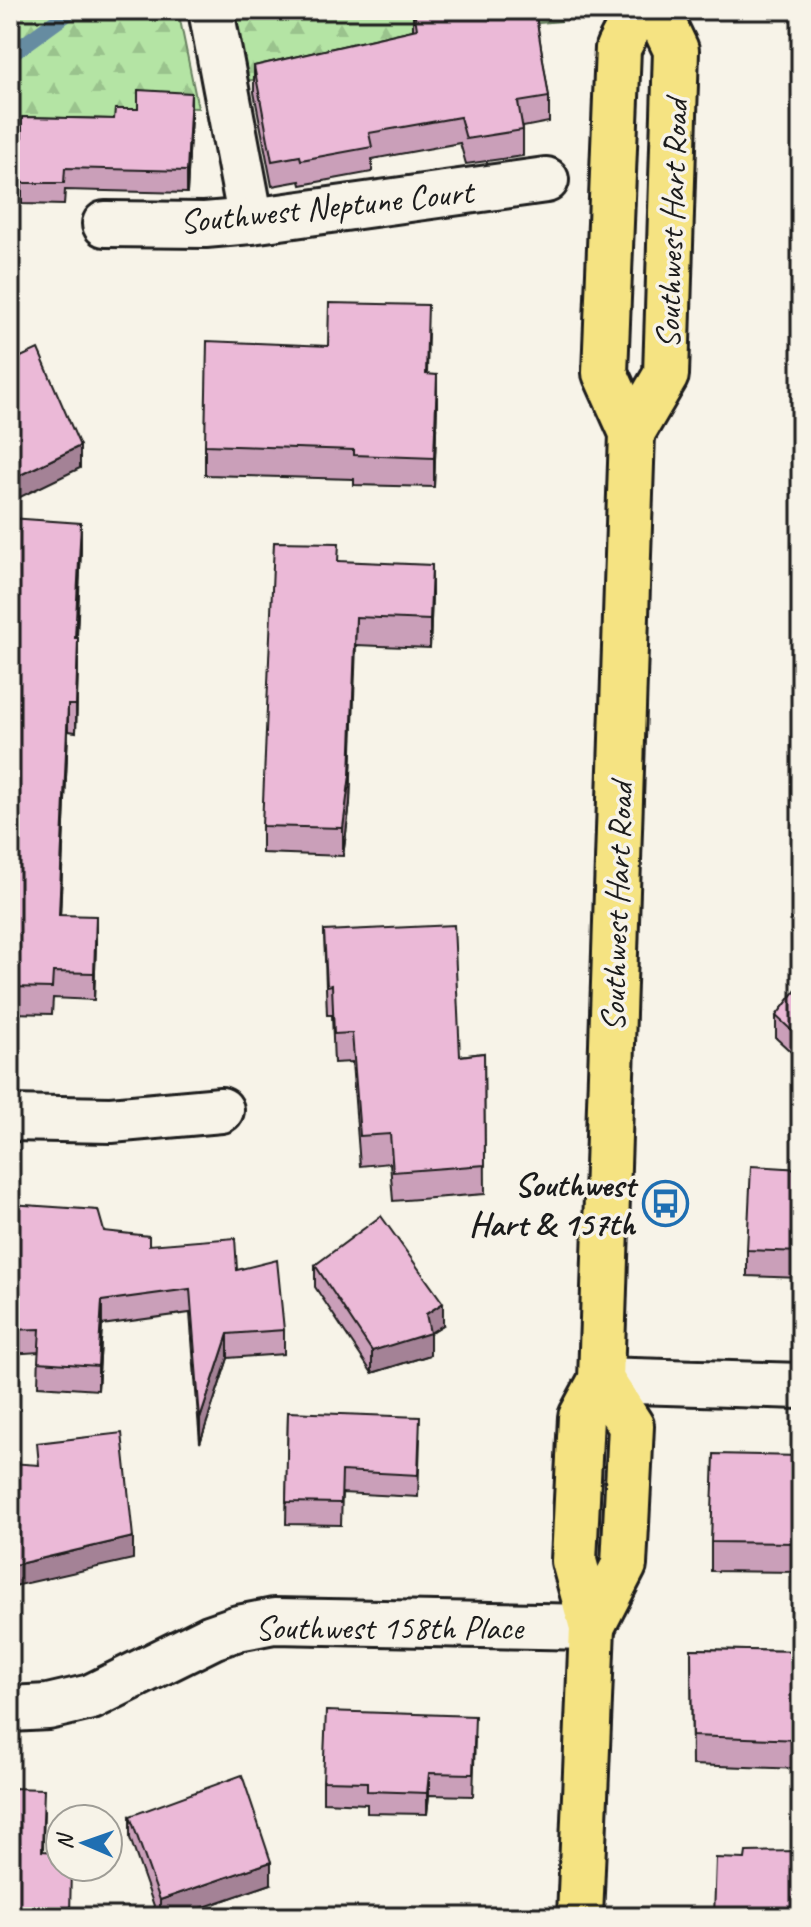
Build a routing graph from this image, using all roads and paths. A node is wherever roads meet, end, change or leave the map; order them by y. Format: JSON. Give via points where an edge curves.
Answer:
{"nodes":[{"id":1,"x":211,"y":10,"type":"edge"},
{"id":2,"x":638,"y":10,"type":"edge"},
{"id":3,"x":657,"y":10,"type":"edge"},
{"id":4,"x":546,"y":180,"type":"dead end"},
{"id":5,"x":251,"y":221,"type":"junction"},
{"id":6,"x":105,"y":224,"type":"dead end"},
{"id":7,"x":632,"y":433,"type":"junction"},
{"id":8,"x":221,"y":1110,"type":"dead end"},
{"id":9,"x":10,"y":1118,"type":"edge"},
{"id":10,"x":601,"y":1380,"type":"junction"},
{"id":11,"x":801,"y":1386,"type":"edge"},
{"id":12,"x":592,"y":1627,"type":"junction"},
{"id":13,"x":10,"y":1709,"type":"edge"},
{"id":14,"x":580,"y":1917,"type":"edge"}],
"edges":[{"from":1,"to":5,"type":"street"},
{"from":2,"to":7,"type":"main road","name":"Southwest Hart Road","via":[[618,48],[605,373]]},
{"from":3,"to":7,"type":"main road","name":"Southwest Hart Road","via":[[676,50],[666,375]]},
{"from":4,"to":5,"type":"street","name":"Southwest Neptune Court"},
{"from":5,"to":6,"type":"street","name":"Southwest Neptune Court"},
{"from":7,"to":10,"type":"main road","name":"Southwest Hart Road"},
{"from":8,"to":9,"type":"street","via":[[111,1120]]},
{"from":10,"to":11,"type":"street"},
{"from":10,"to":12,"type":"main road","name":"Southwest Hart Road","via":[[581,1417],[574,1561]]},
{"from":12,"to":13,"type":"street","name":"Southwest 158th Place","via":[[274,1621],[212,1637],[91,1697]]},
{"from":12,"to":14,"type":"main road","name":"Southwest Hart Road"}]}
